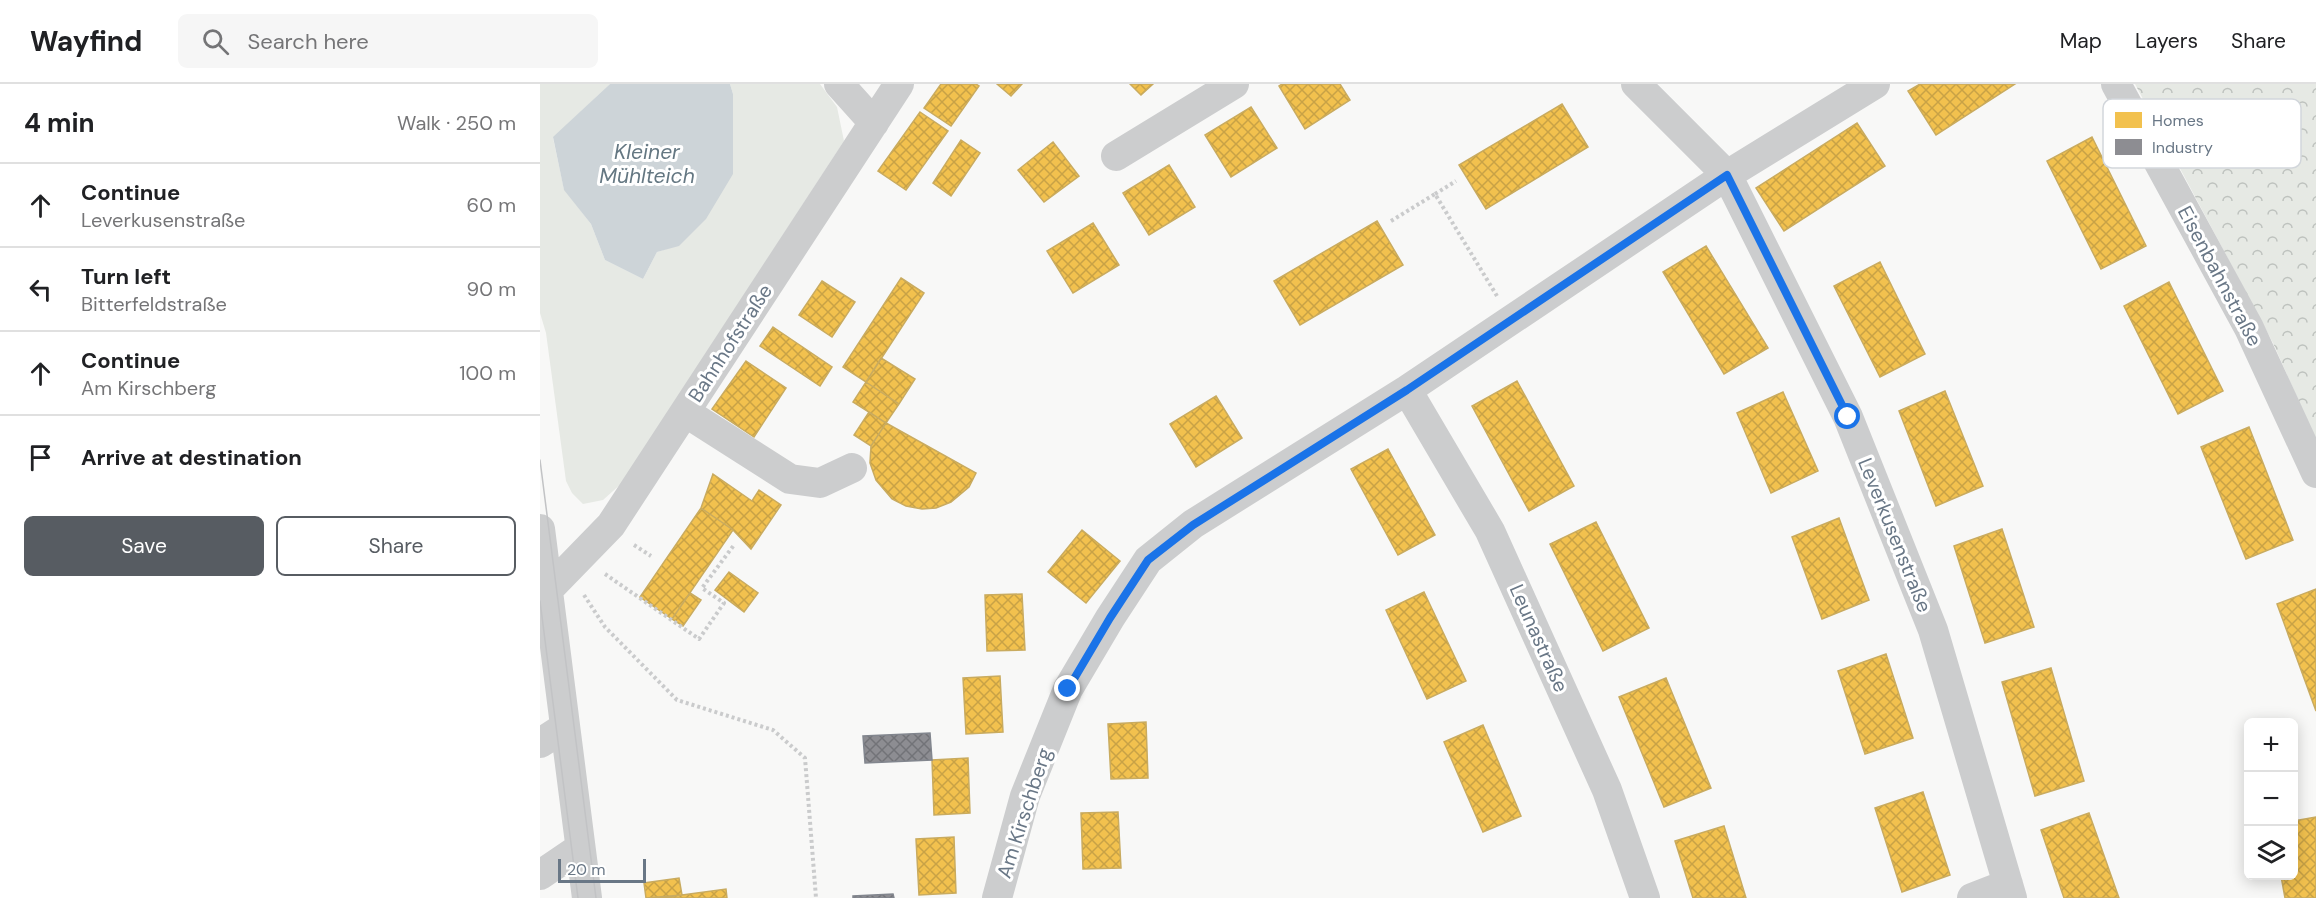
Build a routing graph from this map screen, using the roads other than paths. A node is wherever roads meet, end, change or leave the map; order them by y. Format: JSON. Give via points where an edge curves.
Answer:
{"nodes":[{"id":1,"x":839,"y":84,"type":"edge"},
{"id":2,"x":899,"y":84,"type":"edge"},
{"id":3,"x":1234,"y":84,"type":"edge"},
{"id":4,"x":1636,"y":84,"type":"edge"},
{"id":5,"x":1875,"y":84,"type":"edge"},
{"id":6,"x":2116,"y":84,"type":"edge"},
{"id":7,"x":2124,"y":99,"type":"edge"},
{"id":8,"x":874,"y":123,"type":"junction"},
{"id":9,"x":1116,"y":156,"type":"dead end"},
{"id":10,"x":2162,"y":168,"type":"edge"},
{"id":11,"x":1727,"y":175,"type":"junction"},
{"id":12,"x":1407,"y":390,"type":"junction"},
{"id":13,"x":685,"y":412,"type":"junction"},
{"id":14,"x":852,"y":468,"type":"dead end"},
{"id":15,"x":2316,"y":473,"type":"edge"},
{"id":16,"x":540,"y":529,"type":"edge"},
{"id":17,"x":552,"y":586,"type":"edge"},
{"id":18,"x":565,"y":727,"type":"junction"},
{"id":19,"x":540,"y":743,"type":"edge"},
{"id":20,"x":580,"y":848,"type":"junction"},
{"id":21,"x":540,"y":875,"type":"edge"},
{"id":22,"x":2010,"y":891,"type":"edge"},
{"id":23,"x":587,"y":898,"type":"edge"},
{"id":24,"x":997,"y":898,"type":"edge"},
{"id":25,"x":1645,"y":898,"type":"edge"},
{"id":26,"x":1972,"y":898,"type":"edge"}],
"edges":[{"from":1,"to":8,"type":"street"},
{"from":2,"to":8,"type":"street","name":"Bahnhofstraße"},
{"from":3,"to":9,"type":"street"},
{"from":4,"to":11,"type":"street","name":"Leverkusenstraße"},
{"from":5,"to":11,"type":"street","name":"Am Kirschberg"},
{"from":6,"to":7,"type":"street","name":"Eisenbahnstraße"},
{"from":8,"to":13,"type":"street","name":"Bahnhofstraße"},
{"from":10,"to":15,"type":"street","name":"Eisenbahnstraße","via":[[2249,328]]},
{"from":11,"to":12,"type":"street","name":"Am Kirschberg"},
{"from":11,"to":22,"type":"street","name":"Leverkusenstraße","via":[[1848,417],[1933,630]]},
{"from":12,"to":24,"type":"street","name":"Am Kirschberg","via":[[1193,525],[1148,560],[1068,689],[1025,796]]},
{"from":12,"to":25,"type":"street","name":"Leunastraße","via":[[1490,531],[1607,790]]},
{"from":13,"to":14,"type":"street","via":[[790,479],[820,483]]},
{"from":13,"to":17,"type":"street","name":"Bahnhofstraße","via":[[611,525]]},
{"from":16,"to":17,"type":"street"},
{"from":17,"to":18,"type":"street"},
{"from":18,"to":19,"type":"street"},
{"from":18,"to":20,"type":"street"},
{"from":20,"to":21,"type":"street"},
{"from":20,"to":23,"type":"street"},
{"from":22,"to":26,"type":"street"}]}
